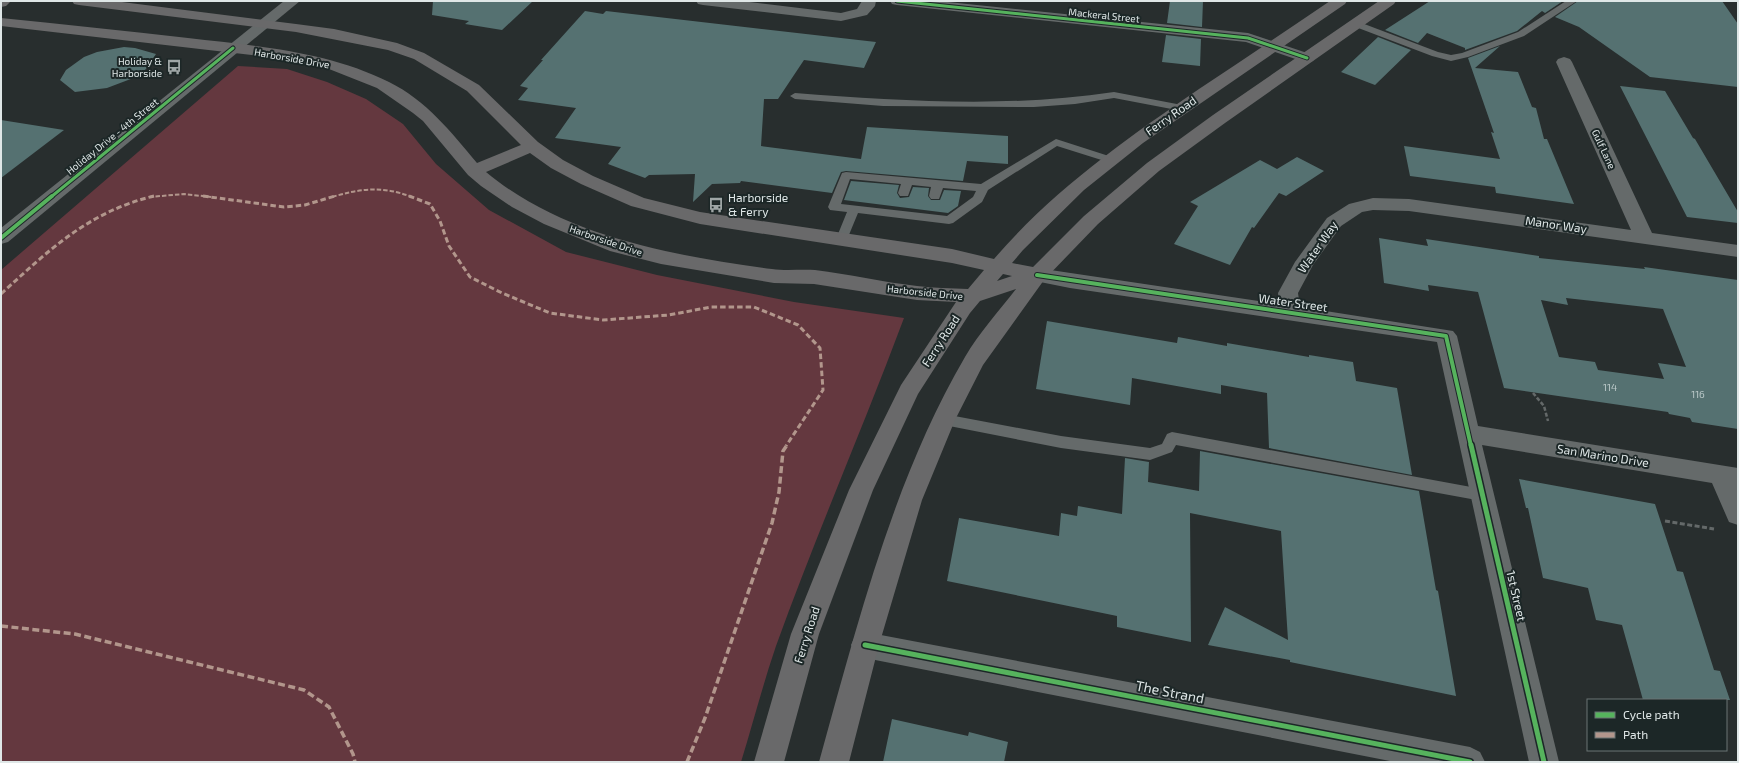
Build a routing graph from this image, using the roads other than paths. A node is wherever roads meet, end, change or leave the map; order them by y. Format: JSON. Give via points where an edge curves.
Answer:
{"nodes":[{"id":1,"x":4,"y":1,"type":"edge"},
{"id":2,"x":79,"y":1,"type":"edge"},
{"id":3,"x":293,"y":1,"type":"edge"},
{"id":4,"x":703,"y":1,"type":"edge"},
{"id":5,"x":869,"y":1,"type":"edge"},
{"id":6,"x":897,"y":1,"type":"edge"},
{"id":7,"x":1340,"y":1,"type":"edge"},
{"id":8,"x":1389,"y":1,"type":"edge"},
{"id":9,"x":1572,"y":1,"type":"edge"},
{"id":10,"x":1,"y":2,"type":"edge"},
{"id":11,"x":1,"y":22,"type":"edge"},
{"id":12,"x":1356,"y":24,"type":"junction"},
{"id":13,"x":263,"y":25,"type":"junction"},
{"id":14,"x":1273,"y":46,"type":"junction"},
{"id":15,"x":233,"y":48,"type":"junction"},
{"id":16,"x":1307,"y":58,"type":"junction"},
{"id":17,"x":1564,"y":62,"type":"dead end"},
{"id":18,"x":795,"y":96,"type":"dead end"},
{"id":19,"x":1182,"y":108,"type":"junction"},
{"id":20,"x":532,"y":146,"type":"junction"},
{"id":21,"x":1111,"y":160,"type":"junction"},
{"id":22,"x":474,"y":171,"type":"junction"},
{"id":23,"x":908,"y":181,"type":"junction"},
{"id":24,"x":938,"y":183,"type":"junction"},
{"id":25,"x":983,"y":188,"type":"junction"},
{"id":26,"x":904,"y":193,"type":"dead end"},
{"id":27,"x":935,"y":196,"type":"dead end"},
{"id":28,"x":1373,"y":204,"type":"joint"},
{"id":29,"x":854,"y":209,"type":"junction"},
{"id":30,"x":1644,"y":237,"type":"junction"},
{"id":31,"x":1,"y":238,"type":"edge"},
{"id":32,"x":842,"y":239,"type":"junction"},
{"id":33,"x":1738,"y":251,"type":"edge"},
{"id":34,"x":997,"y":265,"type":"junction"},
{"id":35,"x":1037,"y":275,"type":"junction"},
{"id":36,"x":973,"y":296,"type":"junction"},
{"id":37,"x":1290,"y":312,"type":"junction"},
{"id":38,"x":944,"y":420,"type":"junction"},
{"id":39,"x":1468,"y":434,"type":"junction"},
{"id":40,"x":1729,"y":477,"type":"edge"},
{"id":41,"x":1482,"y":495,"type":"junction"},
{"id":42,"x":1738,"y":515,"type":"edge"},
{"id":43,"x":865,"y":645,"type":"junction"},
{"id":44,"x":769,"y":762,"type":"edge"},
{"id":45,"x":834,"y":762,"type":"edge"},
{"id":46,"x":1470,"y":762,"type":"edge"},
{"id":47,"x":1544,"y":762,"type":"edge"}],
"edges":[{"from":1,"to":10,"type":"main road"},
{"from":2,"to":13,"type":"main road"},
{"from":3,"to":13,"type":"street","name":"Holiday Drive - 4th Street"},
{"from":4,"to":5,"type":"street","via":[[841,17],[860,14],[868,7]]},
{"from":6,"to":14,"type":"street","name":"Mackeral Street","via":[[1248,38]]},
{"from":7,"to":14,"type":"main road","name":"Ferry Road"},
{"from":8,"to":12,"type":"main road"},
{"from":9,"to":12,"type":"lane","via":[[1521,34],[1451,58]]},
{"from":11,"to":15,"type":"main road","name":"Harborside Drive"},
{"from":12,"to":16,"type":"main road"},
{"from":13,"to":15,"type":"street","name":"Holiday Drive - 4th Street"},
{"from":13,"to":20,"type":"main road","via":[[334,34],[392,46],[419,56],[473,88]]},
{"from":14,"to":16,"type":"street","name":"Mackeral Street"},
{"from":14,"to":19,"type":"main road","name":"Ferry Road"},
{"from":15,"to":22,"type":"main road","name":"Harborside Drive","via":[[333,64],[383,85],[429,117]]},
{"from":15,"to":31,"type":"street","name":"Holiday Drive - 4th Street"},
{"from":16,"to":35,"type":"main road","via":[[1153,167],[1091,220]]},
{"from":17,"to":30,"type":"street","name":"Gulf Lane"},
{"from":18,"to":19,"type":"lane","via":[[883,103],[1034,104],[1114,95]]},
{"from":19,"to":21,"type":"main road","name":"Ferry Road"},
{"from":20,"to":22,"type":"main road"},
{"from":20,"to":32,"type":"main road","via":[[557,164],[587,180],[617,194],[664,209],[734,224]]},
{"from":21,"to":25,"type":"lane","via":[[1056,142]]},
{"from":21,"to":34,"type":"main road","name":"Ferry Road","via":[[1078,186]]},
{"from":22,"to":36,"type":"main road","name":"Harborside Drive","via":[[519,203],[551,220],[617,246],[661,257],[774,276],[814,277],[917,293]]},
{"from":23,"to":24,"type":"lane"},
{"from":23,"to":26,"type":"lane"},
{"from":23,"to":29,"type":"lane","via":[[875,183],[846,175],[834,207]]},
{"from":24,"to":25,"type":"lane"},
{"from":24,"to":27,"type":"lane"},
{"from":25,"to":29,"type":"lane","via":[[978,199],[949,220],[931,215],[868,208]]},
{"from":28,"to":30,"type":"street","name":"Manor Way","via":[[1410,205]]},
{"from":28,"to":37,"type":"street","name":"Water Way","via":[[1356,208],[1334,222],[1305,262],[1288,293]]},
{"from":29,"to":32,"type":"lane"},
{"from":30,"to":33,"type":"street","name":"Manor Way"},
{"from":32,"to":34,"type":"main road"},
{"from":34,"to":35,"type":"main road"},
{"from":34,"to":36,"type":"main road","name":"Ferry Road"},
{"from":35,"to":36,"type":"main road","name":"Harborside Drive"},
{"from":35,"to":37,"type":"street","name":"Water Street"},
{"from":35,"to":38,"type":"main road","via":[[974,361]]},
{"from":36,"to":44,"type":"main road","name":"Ferry Road","via":[[909,391],[861,490],[805,634]]},
{"from":37,"to":39,"type":"street","name":"Water Street","via":[[1446,336]]},
{"from":38,"to":41,"type":"lane","via":[[1061,442],[1150,454],[1167,448],[1172,438]]},
{"from":38,"to":43,"type":"main road","via":[[910,500]]},
{"from":39,"to":40,"type":"street","name":"San Marino Drive"},
{"from":39,"to":41,"type":"street","name":"1st Street"},
{"from":40,"to":42,"type":"street"},
{"from":41,"to":47,"type":"street","name":"1st Street"},
{"from":43,"to":45,"type":"main road"},
{"from":43,"to":46,"type":"street","name":"The Strand"}]}
